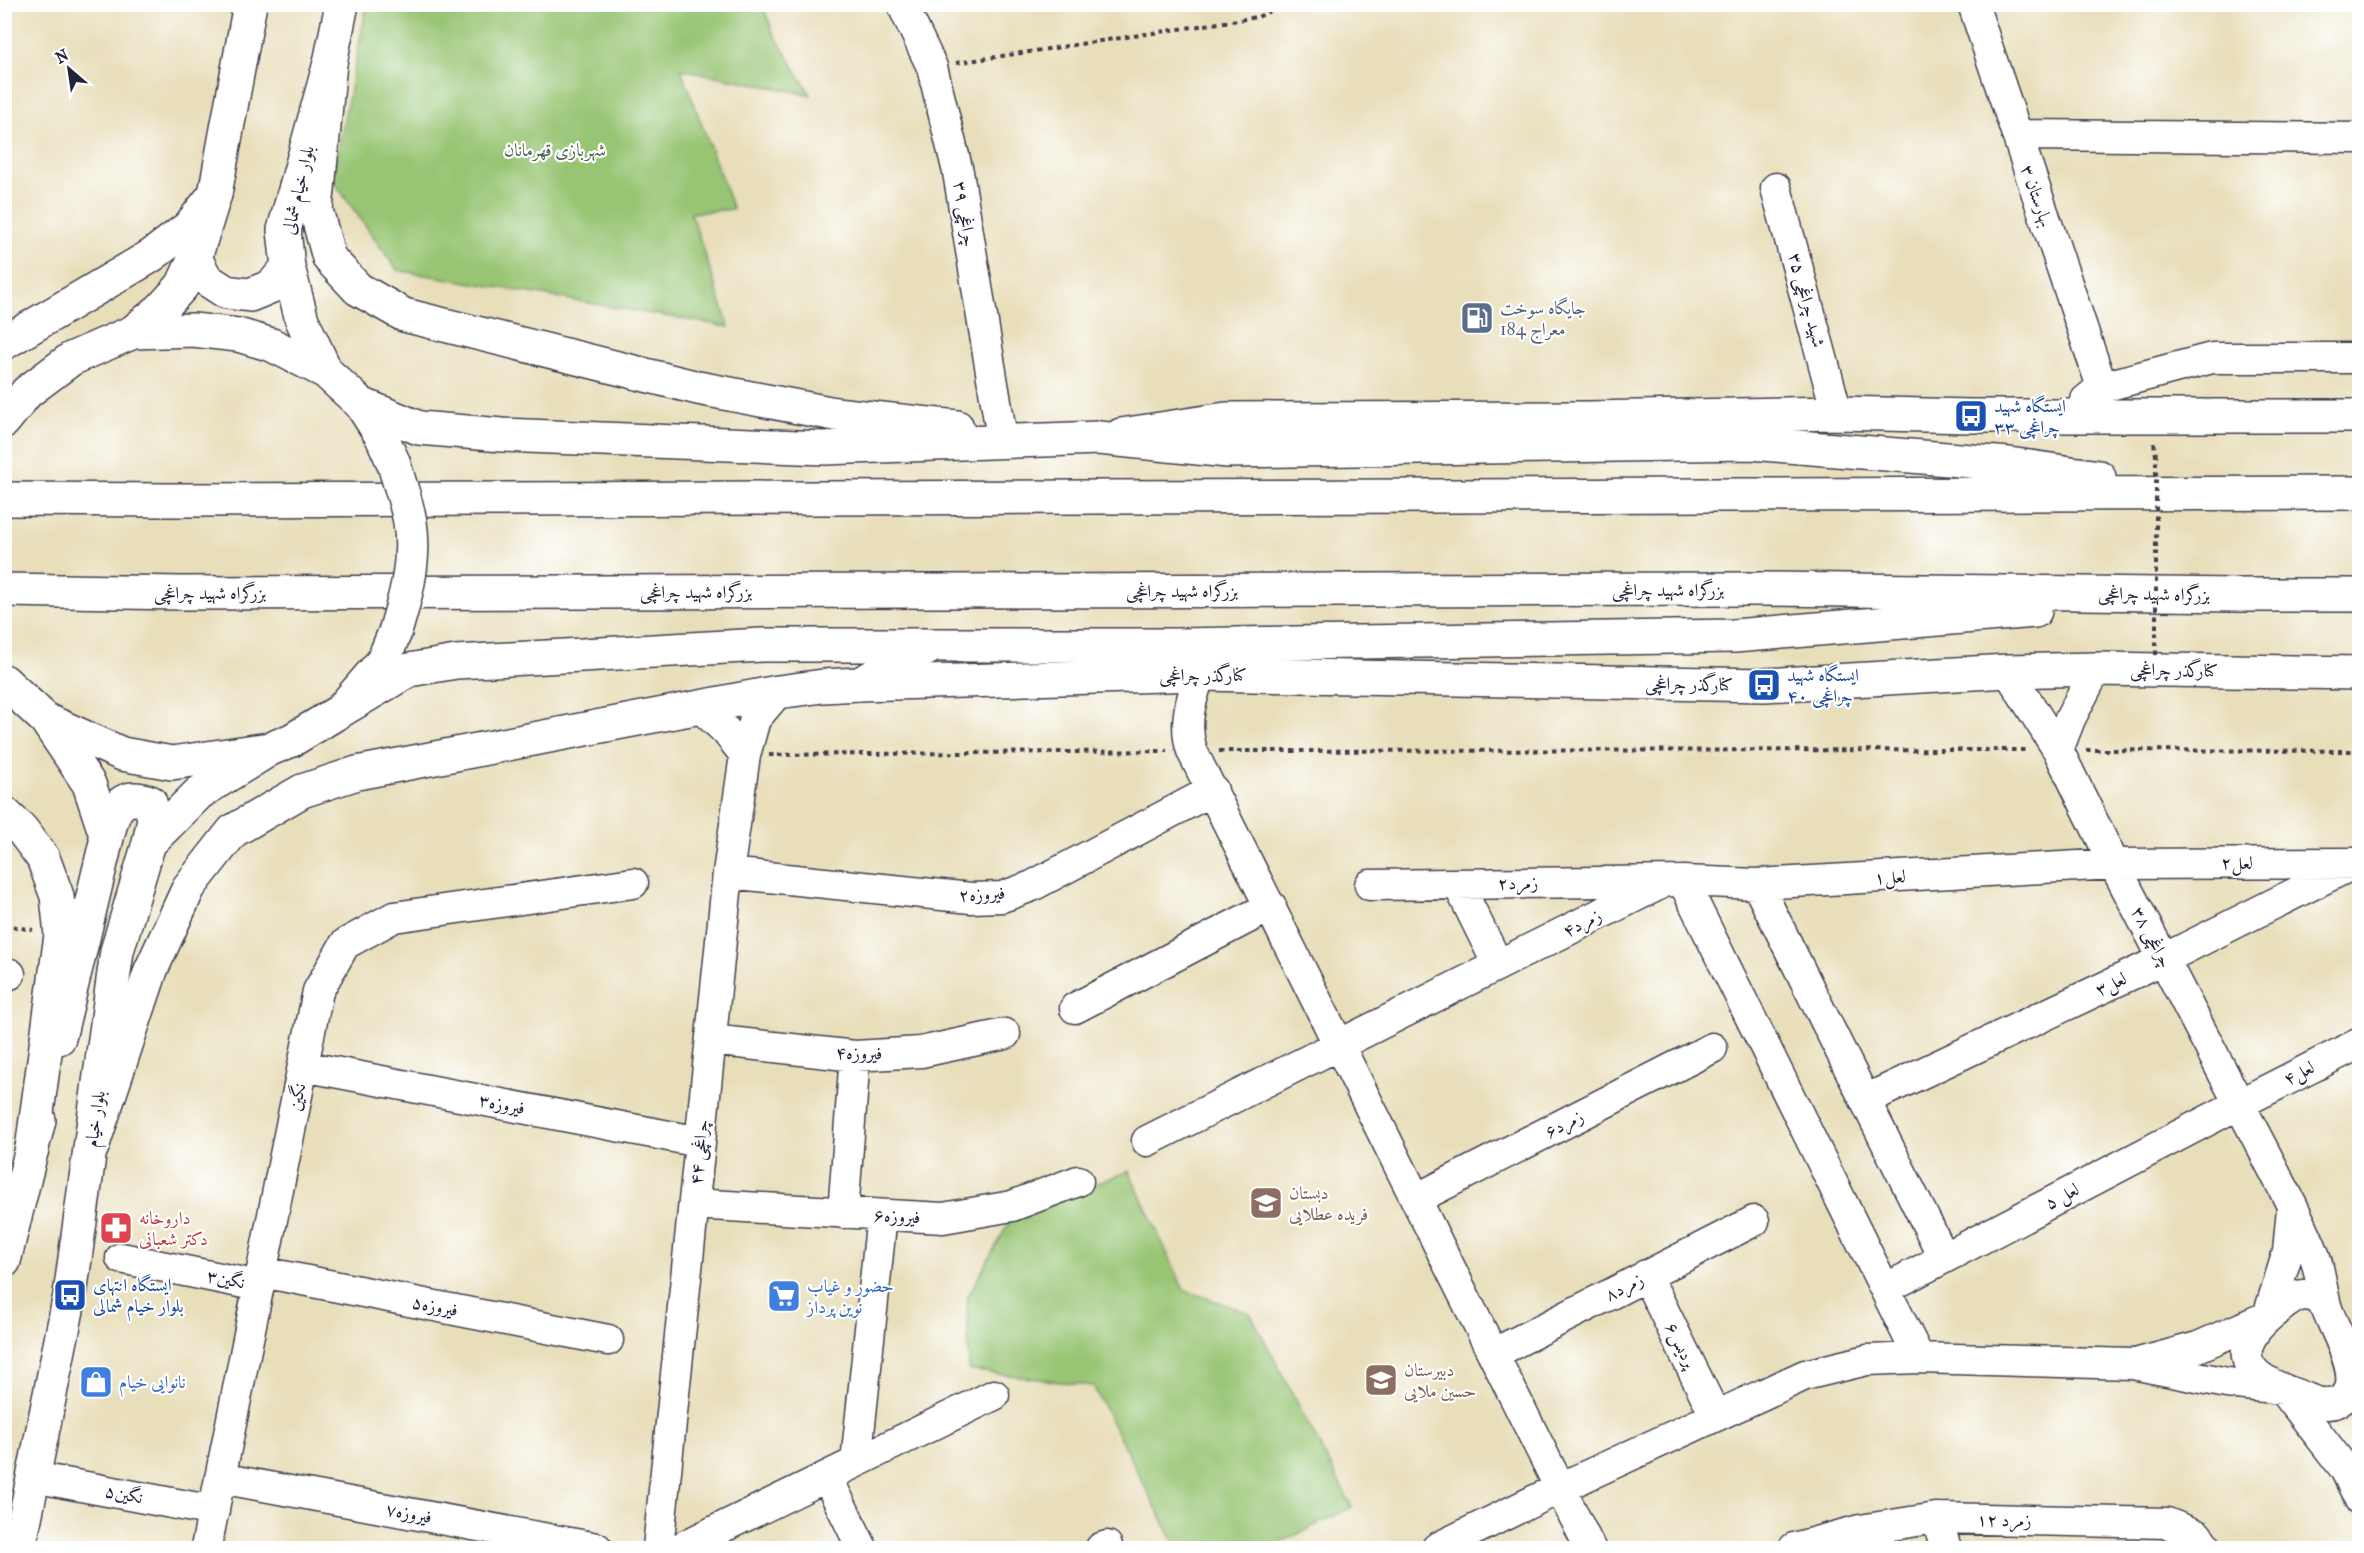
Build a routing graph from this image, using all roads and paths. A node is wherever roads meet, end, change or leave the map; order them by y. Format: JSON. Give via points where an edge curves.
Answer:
{"nodes":[{"id":1,"x":250,"y":4,"type":"edge"},
{"id":2,"x":342,"y":4,"type":"edge"},
{"id":3,"x":902,"y":4,"type":"edge"},
{"id":4,"x":1284,"y":4,"type":"edge"},
{"id":5,"x":1973,"y":4,"type":"edge"},
{"id":6,"x":330,"y":63,"type":"junction"},
{"id":7,"x":932,"y":67,"type":"junction"},
{"id":8,"x":2017,"y":135,"type":"junction"},
{"id":9,"x":2360,"y":138,"type":"edge"},
{"id":10,"x":1776,"y":188,"type":"dead end"},
{"id":11,"x":215,"y":194,"type":"junction"},
{"id":12,"x":195,"y":258,"type":"junction"},
{"id":13,"x":288,"y":267,"type":"junction"},
{"id":14,"x":133,"y":332,"type":"junction"},
{"id":15,"x":4,"y":343,"type":"edge"},
{"id":16,"x":2360,"y":358,"type":"edge"},
{"id":17,"x":326,"y":372,"type":"junction"},
{"id":18,"x":2102,"y":387,"type":"junction"},
{"id":19,"x":361,"y":404,"type":"junction"},
{"id":20,"x":8,"y":413,"type":"edge"},
{"id":21,"x":1837,"y":413,"type":"junction"},
{"id":22,"x":2066,"y":416,"type":"junction"},
{"id":23,"x":2360,"y":416,"type":"edge"},
{"id":24,"x":1001,"y":432,"type":"junction"},
{"id":25,"x":1099,"y":438,"type":"junction"},
{"id":26,"x":1054,"y":441,"type":"junction"},
{"id":27,"x":2156,"y":455,"type":"dead end"},
{"id":28,"x":2217,"y":493,"type":"junction"},
{"id":29,"x":2360,"y":494,"type":"edge"},
{"id":30,"x":4,"y":499,"type":"edge"},
{"id":31,"x":4,"y":590,"type":"edge"},
{"id":32,"x":2235,"y":595,"type":"junction"},
{"id":33,"x":2360,"y":595,"type":"edge"},
{"id":34,"x":933,"y":645,"type":"junction"},
{"id":35,"x":1023,"y":646,"type":"junction"},
{"id":36,"x":2156,"y":654,"type":"dead end"},
{"id":37,"x":2096,"y":669,"type":"junction"},
{"id":38,"x":2008,"y":671,"type":"junction"},
{"id":39,"x":1200,"y":674,"type":"junction"},
{"id":40,"x":2360,"y":674,"type":"edge"},
{"id":41,"x":1106,"y":676,"type":"junction"},
{"id":42,"x":4,"y":681,"type":"edge"},
{"id":43,"x":859,"y":684,"type":"junction"},
{"id":44,"x":778,"y":692,"type":"junction"},
{"id":45,"x":700,"y":707,"type":"junction"},
{"id":46,"x":340,"y":711,"type":"junction"},
{"id":47,"x":46,"y":720,"type":"junction"},
{"id":48,"x":270,"y":749,"type":"junction"},
{"id":49,"x":2058,"y":750,"type":"junction"},
{"id":50,"x":1192,"y":751,"type":"junction"},
{"id":51,"x":2360,"y":751,"type":"edge"},
{"id":52,"x":745,"y":755,"type":"junction"},
{"id":53,"x":1213,"y":790,"type":"junction"},
{"id":54,"x":4,"y":813,"type":"edge"},
{"id":55,"x":107,"y":838,"type":"junction"},
{"id":56,"x":149,"y":843,"type":"junction"},
{"id":57,"x":2357,"y":863,"type":"edge"},
{"id":58,"x":2114,"y":864,"type":"junction"},
{"id":59,"x":728,"y":873,"type":"junction"},
{"id":60,"x":1675,"y":881,"type":"junction"},
{"id":61,"x":633,"y":883,"type":"dead end"},
{"id":62,"x":1458,"y":884,"type":"junction"},
{"id":63,"x":1757,"y":884,"type":"junction"},
{"id":64,"x":1370,"y":885,"type":"dead end"},
{"id":65,"x":1271,"y":906,"type":"junction"},
{"id":66,"x":2164,"y":959,"type":"junction"},
{"id":67,"x":1498,"y":965,"type":"junction"},
{"id":68,"x":1075,"y":1008,"type":"dead end"},
{"id":69,"x":1005,"y":1034,"type":"dead end"},
{"id":70,"x":711,"y":1040,"type":"junction"},
{"id":71,"x":2360,"y":1043,"type":"edge"},
{"id":72,"x":1340,"y":1044,"type":"junction"},
{"id":73,"x":1712,"y":1048,"type":"dead end"},
{"id":74,"x":855,"y":1056,"type":"junction"},
{"id":75,"x":303,"y":1066,"type":"junction"},
{"id":76,"x":1865,"y":1100,"type":"junction"},
{"id":77,"x":2239,"y":1104,"type":"junction"},
{"id":78,"x":1147,"y":1141,"type":"dead end"},
{"id":79,"x":700,"y":1142,"type":"junction"},
{"id":80,"x":92,"y":1148,"type":"junction"},
{"id":81,"x":32,"y":1149,"type":"junction"},
{"id":82,"x":1078,"y":1181,"type":"dead end"},
{"id":83,"x":1416,"y":1199,"type":"junction"},
{"id":84,"x":710,"y":1205,"type":"dead end"},
{"id":85,"x":2292,"y":1205,"type":"junction"},
{"id":86,"x":843,"y":1213,"type":"junction"},
{"id":87,"x":882,"y":1215,"type":"junction"},
{"id":88,"x":1754,"y":1221,"type":"dead end"},
{"id":89,"x":121,"y":1258,"type":"dead end"},
{"id":90,"x":1944,"y":1258,"type":"junction"},
{"id":91,"x":4,"y":1261,"type":"edge"},
{"id":92,"x":1646,"y":1275,"type":"junction"},
{"id":93,"x":260,"y":1279,"type":"junction"},
{"id":94,"x":1885,"y":1289,"type":"junction"},
{"id":95,"x":2327,"y":1308,"type":"junction"},
{"id":96,"x":2268,"y":1316,"type":"junction"},
{"id":97,"x":608,"y":1340,"type":"dead end"},
{"id":98,"x":1493,"y":1354,"type":"junction"},
{"id":99,"x":1919,"y":1358,"type":"junction"},
{"id":100,"x":2133,"y":1364,"type":"junction"},
{"id":101,"x":2356,"y":1377,"type":"edge"},
{"id":102,"x":2283,"y":1389,"type":"junction"},
{"id":103,"x":994,"y":1395,"type":"dead end"},
{"id":104,"x":1715,"y":1415,"type":"junction"},
{"id":105,"x":856,"y":1462,"type":"junction"},
{"id":106,"x":33,"y":1477,"type":"junction"},
{"id":107,"x":827,"y":1477,"type":"junction"},
{"id":108,"x":220,"y":1478,"type":"junction"},
{"id":109,"x":1560,"y":1488,"type":"junction"},
{"id":110,"x":2360,"y":1500,"type":"edge"},
{"id":111,"x":214,"y":1510,"type":"junction"},
{"id":112,"x":1936,"y":1518,"type":"junction"},
{"id":113,"x":19,"y":1548,"type":"edge"},
{"id":114,"x":206,"y":1548,"type":"edge"},
{"id":115,"x":597,"y":1548,"type":"edge"},
{"id":116,"x":658,"y":1548,"type":"edge"},
{"id":117,"x":680,"y":1548,"type":"edge"},
{"id":118,"x":862,"y":1548,"type":"edge"},
{"id":119,"x":1437,"y":1548,"type":"edge"},
{"id":120,"x":1590,"y":1548,"type":"edge"},
{"id":121,"x":1794,"y":1548,"type":"edge"},
{"id":122,"x":1946,"y":1548,"type":"edge"},
{"id":123,"x":2208,"y":1548,"type":"edge"}],
"edges":[{"from":1,"to":11,"type":"main road"},
{"from":2,"to":6,"type":"main road","name":"بلوار خیام شمالی"},
{"from":3,"to":7,"type":"street","name":"چراغچی ۳۹"},
{"from":4,"to":7,"type":"path","via":[[1258,17]]},
{"from":5,"to":8,"type":"street","name":"بهارستان ۳"},
{"from":6,"to":13,"type":"main road","name":"بلوار خیام شمالی","via":[[284,230]]},
{"from":6,"to":24,"type":"main road","via":[[316,210],[329,258],[358,289],[404,315],[710,391],[836,414]]},
{"from":7,"to":24,"type":"street","name":"چراغچی ۳۹","via":[[958,172]]},
{"from":8,"to":9,"type":"street"},
{"from":8,"to":18,"type":"street","name":"بهارستان ۳"},
{"from":10,"to":21,"type":"street","name":"شهید چراغچی ٣۵"},
{"from":11,"to":12,"type":"main road"},
{"from":11,"to":15,"type":"main road","via":[[189,227],[151,256]]},
{"from":12,"to":13,"type":"main road","via":[[206,279],[234,293],[250,294],[272,286]]},
{"from":12,"to":14,"type":"main road","via":[[182,286]]},
{"from":13,"to":17,"type":"main road","name":"بلوار خیام شمالی","via":[[302,320]]},
{"from":14,"to":17,"type":"main road","via":[[193,330],[238,335],[272,345]]},
{"from":14,"to":20,"type":"main road","via":[[71,359],[27,392]]},
{"from":16,"to":18,"type":"street","via":[[2212,357]]},
{"from":17,"to":19,"type":"main road"},
{"from":18,"to":22,"type":"street"},
{"from":19,"to":26,"type":"main road","via":[[419,428],[502,435],[824,448]]},
{"from":19,"to":46,"type":"main road","bridge":true,"via":[[394,464],[410,522],[411,555],[408,589],[383,661]]},
{"from":21,"to":22,"type":"main road"},
{"from":21,"to":25,"type":"main road","via":[[1226,418]]},
{"from":22,"to":23,"type":"main road"},
{"from":24,"to":26,"type":"main road"},
{"from":25,"to":26,"type":"main road"},
{"from":25,"to":28,"type":"main road","via":[[1228,451],[1750,443],[2009,464]]},
{"from":27,"to":36,"type":"path","bridge":true},
{"from":28,"to":29,"type":"main road"},
{"from":28,"to":30,"type":"main road"},
{"from":31,"to":32,"type":"main road","name":"بزرگراه شهید چراغچی","via":[[229,593],[1764,589]]},
{"from":32,"to":33,"type":"main road","name":"بزرگراه شهید چراغچی"},
{"from":32,"to":35,"type":"main road","via":[[1734,636]]},
{"from":34,"to":35,"type":"main road"},
{"from":34,"to":43,"type":"main road"},
{"from":34,"to":46,"type":"main road","via":[[762,645],[456,662],[409,670]]},
{"from":35,"to":41,"type":"main road","name":"کنارگذر چراغچی"},
{"from":37,"to":38,"type":"main road","name":"کنارگذر چراغچی"},
{"from":37,"to":40,"type":"main road","name":"کنارگذر چراغچی"},
{"from":37,"to":49,"type":"street"},
{"from":38,"to":39,"type":"main road","name":"کنارگذر چراغچی","via":[[1764,685]]},
{"from":38,"to":49,"type":"street","name":"چراغچی ۳۸"},
{"from":39,"to":41,"type":"main road","name":"کنارگذر چراغچی"},
{"from":39,"to":50,"type":"street","via":[[1188,711],[1187,736]]},
{"from":41,"to":43,"type":"main road"},
{"from":42,"to":47,"type":"main road"},
{"from":43,"to":44,"type":"main road"},
{"from":44,"to":45,"type":"main road"},
{"from":44,"to":52,"type":"street","name":"چراغچی ۴۴","via":[[755,719]]},
{"from":45,"to":52,"type":"street"},
{"from":45,"to":80,"type":"main road","via":[[357,773],[302,791],[234,831],[189,887],[151,970]]},
{"from":46,"to":48,"type":"main road"},
{"from":47,"to":48,"type":"main road","via":[[122,754],[172,763]]},
{"from":47,"to":55,"type":"main road","via":[[89,784]]},
{"from":48,"to":56,"type":"main road","name":"بلوار خیام","via":[[199,793]]},
{"from":49,"to":50,"type":"path"},
{"from":49,"to":51,"type":"path"},
{"from":49,"to":58,"type":"street","name":"چراغچی ۳۸"},
{"from":50,"to":52,"type":"path"},
{"from":50,"to":53,"type":"street"},
{"from":52,"to":59,"type":"street","name":"چراغچی ۴۴"},
{"from":53,"to":59,"type":"street","name":"فیروزه۲","via":[[1032,886],[1002,897],[971,898]]},
{"from":53,"to":65,"type":"street"},
{"from":54,"to":81,"type":"main road","via":[[43,858],[57,896],[61,935]]},
{"from":55,"to":56,"type":"main road","via":[[112,813],[119,804],[140,798],[150,802],[154,819]]},
{"from":55,"to":81,"type":"main road"},
{"from":56,"to":80,"type":"main road","name":"بلوار خیام","via":[[117,951]]},
{"from":57,"to":58,"type":"street","name":"لعل۲"},
{"from":57,"to":66,"type":"street","name":"لعل۳"},
{"from":58,"to":63,"type":"street","name":"لعل۱"},
{"from":58,"to":66,"type":"street","name":"چراغچی ۳۸"},
{"from":59,"to":70,"type":"street","name":"چراغچی ۴۴"},
{"from":60,"to":62,"type":"street","name":"زمرد۲"},
{"from":60,"to":63,"type":"street","name":"لعل۱"},
{"from":60,"to":67,"type":"street","name":"زمرد۴"},
{"from":60,"to":94,"type":"street"},
{"from":61,"to":75,"type":"street","name":"نگین","via":[[394,917],[345,944],[318,991]]},
{"from":62,"to":64,"type":"street","name":"زمرد۲"},
{"from":62,"to":67,"type":"street"},
{"from":63,"to":76,"type":"street"},
{"from":65,"to":68,"type":"street"},
{"from":65,"to":72,"type":"street"},
{"from":66,"to":76,"type":"street","name":"لعل۳"},
{"from":66,"to":77,"type":"street","name":"چراغچی ۳۸"},
{"from":67,"to":72,"type":"street","name":"زمرد۴"},
{"from":69,"to":74,"type":"street","name":"فیروزه۴","via":[[921,1052]]},
{"from":70,"to":74,"type":"street","name":"فیروزه۴"},
{"from":70,"to":79,"type":"street","name":"چراغچی ۴۴"},
{"from":71,"to":77,"type":"street","name":"لعل۴"},
{"from":72,"to":78,"type":"street","name":"زمرد۴"},
{"from":72,"to":83,"type":"street"},
{"from":73,"to":83,"type":"street","name":"زمرد۶"},
{"from":74,"to":86,"type":"street"},
{"from":75,"to":79,"type":"street","name":"فیروزه۳"},
{"from":75,"to":93,"type":"street","name":"نگین"},
{"from":76,"to":90,"type":"street"},
{"from":77,"to":85,"type":"street","name":"چراغچی ۳۸"},
{"from":77,"to":90,"type":"street","name":"لعل ۵"},
{"from":79,"to":116,"type":"street","name":"چراغچی ۴۴"},
{"from":80,"to":106,"type":"main road","name":"بلوار خیام","via":[[70,1294]]},
{"from":81,"to":91,"type":"main road"},
{"from":82,"to":87,"type":"street","name":"فیروزه۶","via":[[1012,1206],[943,1218]]},
{"from":83,"to":98,"type":"street"},
{"from":84,"to":86,"type":"street","name":"فیروزه۶"},
{"from":85,"to":95,"type":"street","name":"چراغچی ۳۸","via":[[2316,1259]]},
{"from":85,"to":96,"type":"street","via":[[2288,1252]]},
{"from":86,"to":87,"type":"street","name":"فیروزه۶"},
{"from":87,"to":105,"type":"street"},
{"from":88,"to":92,"type":"street","name":"زمرد۸"},
{"from":89,"to":93,"type":"street","name":"نگین۳"},
{"from":90,"to":94,"type":"street","name":"لعل ۵"},
{"from":92,"to":98,"type":"street","name":"زمرد۸"},
{"from":92,"to":104,"type":"street","name":"پردیس۶"},
{"from":93,"to":97,"type":"street","name":"فیروزه۵"},
{"from":93,"to":108,"type":"street","name":"نگین"},
{"from":94,"to":99,"type":"street"},
{"from":95,"to":96,"type":"street","via":[[2317,1298],[2303,1295]]},
{"from":95,"to":101,"type":"street"},
{"from":96,"to":100,"type":"street","via":[[2198,1347]]},
{"from":96,"to":102,"type":"street","via":[[2252,1333],[2247,1355],[2258,1375]]},
{"from":98,"to":109,"type":"street"},
{"from":99,"to":100,"type":"street"},
{"from":99,"to":104,"type":"street","via":[[1867,1360],[1805,1376]]},
{"from":100,"to":102,"type":"street","via":[[2228,1383]]},
{"from":101,"to":102,"type":"street","via":[[2347,1396],[2331,1405]]},
{"from":102,"to":110,"type":"street","via":[[2345,1469]]},
{"from":103,"to":105,"type":"street"},
{"from":104,"to":109,"type":"street"},
{"from":105,"to":107,"type":"street"},
{"from":106,"to":111,"type":"street","name":"نگین۵"},
{"from":106,"to":113,"type":"main road","name":"بلوار خیام"},
{"from":107,"to":117,"type":"street"},
{"from":107,"to":118,"type":"street"},
{"from":108,"to":111,"type":"street","name":"نگین"},
{"from":108,"to":115,"type":"street","name":"فیروزه۷"},
{"from":109,"to":119,"type":"street"},
{"from":109,"to":120,"type":"street"},
{"from":111,"to":114,"type":"street","name":"نگین"},
{"from":112,"to":121,"type":"street","name":"زمرد ۱۲","via":[[1860,1530]]},
{"from":112,"to":122,"type":"street"},
{"from":112,"to":123,"type":"street","name":"زمرد ۱۲","via":[[2167,1523],[2197,1534]]}]}
